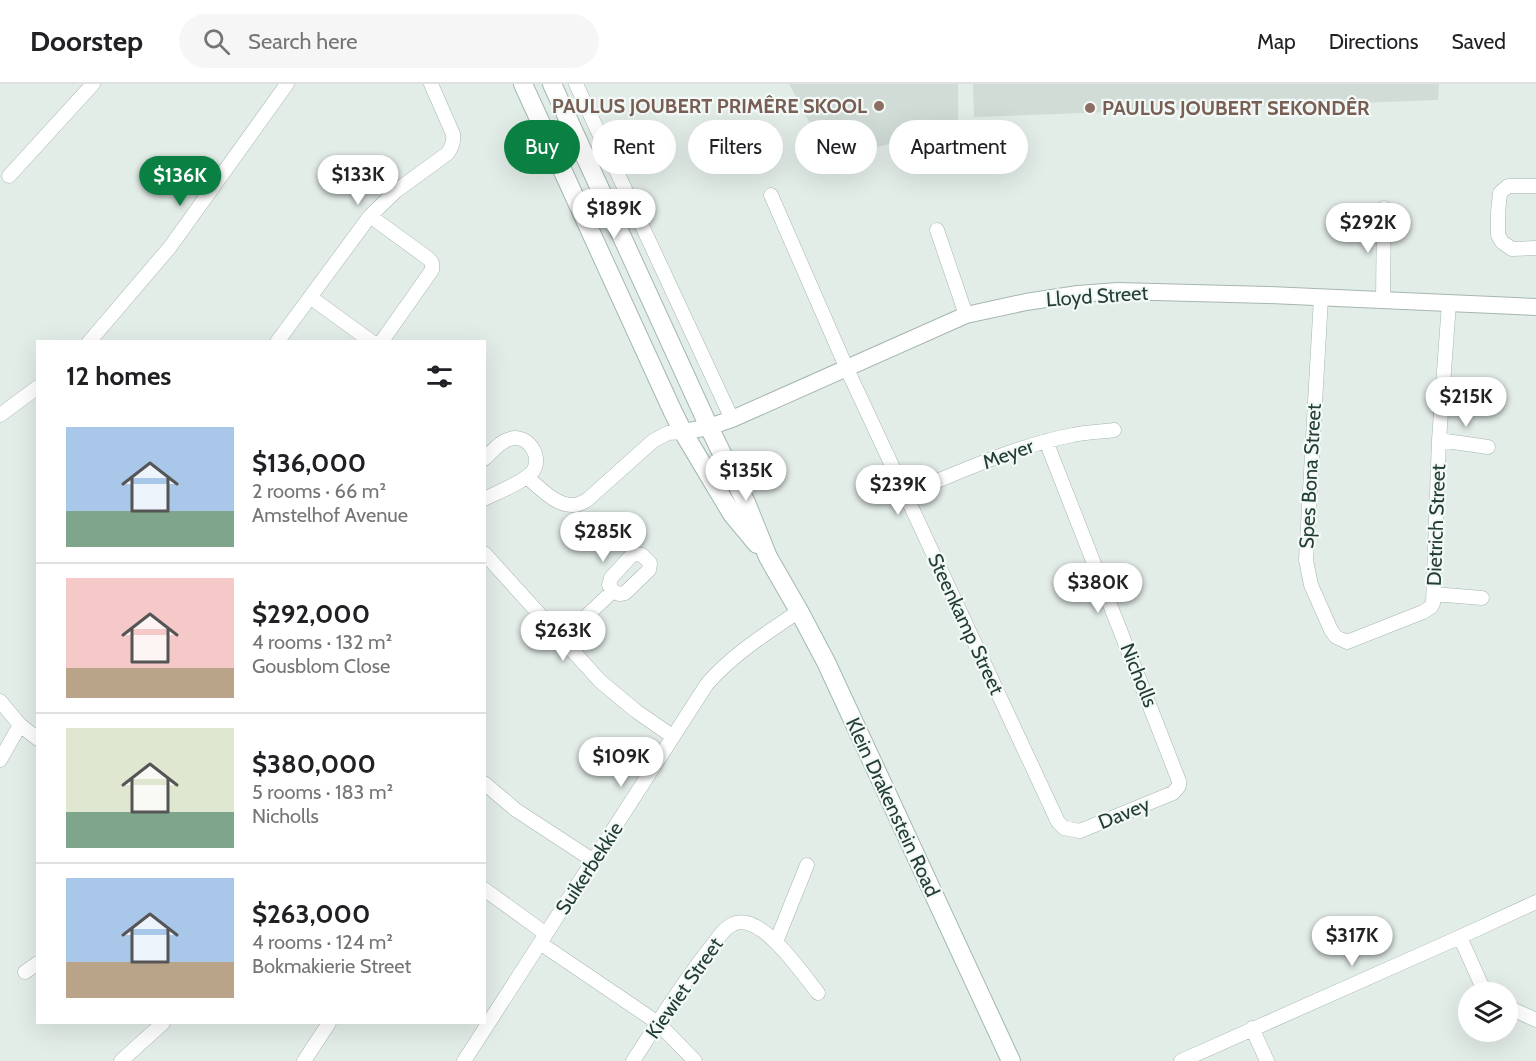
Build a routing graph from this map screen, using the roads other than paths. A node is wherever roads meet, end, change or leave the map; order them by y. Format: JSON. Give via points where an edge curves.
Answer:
{"nodes":[{"id":1,"x":93,"y":84,"type":"edge"},
{"id":2,"x":287,"y":84,"type":"edge"},
{"id":3,"x":431,"y":84,"type":"edge"},
{"id":4,"x":523,"y":84,"type":"edge"},
{"id":5,"x":552,"y":84,"type":"edge"},
{"id":6,"x":576,"y":84,"type":"edge"},
{"id":7,"x":9,"y":176,"type":"dead end"},
{"id":8,"x":1536,"y":186,"type":"edge"},
{"id":9,"x":771,"y":195,"type":"dead end"},
{"id":10,"x":1384,"y":208,"type":"dead end"},
{"id":11,"x":370,"y":216,"type":"junction"},
{"id":12,"x":937,"y":230,"type":"dead end"},
{"id":13,"x":1536,"y":248,"type":"edge"},
{"id":14,"x":310,"y":297,"type":"junction"},
{"id":15,"x":1320,"y":298,"type":"junction"},
{"id":16,"x":1383,"y":300,"type":"junction"},
{"id":17,"x":1449,"y":303,"type":"junction"},
{"id":18,"x":1536,"y":307,"type":"edge"},
{"id":19,"x":966,"y":315,"type":"junction"},
{"id":20,"x":92,"y":340,"type":"edge"},
{"id":21,"x":278,"y":340,"type":"edge"},
{"id":22,"x":369,"y":340,"type":"edge"},
{"id":23,"x":383,"y":340,"type":"edge"},
{"id":24,"x":848,"y":369,"type":"junction"},
{"id":25,"x":36,"y":388,"type":"edge"},
{"id":26,"x":0,"y":399,"type":"edge"},
{"id":27,"x":6,"y":411,"type":"edge"},
{"id":28,"x":732,"y":419,"type":"junction"},
{"id":29,"x":709,"y":427,"type":"junction"},
{"id":30,"x":1114,"y":430,"type":"dead end"},
{"id":31,"x":683,"y":432,"type":"junction"},
{"id":32,"x":1439,"y":440,"type":"junction"},
{"id":33,"x":1046,"y":441,"type":"junction"},
{"id":34,"x":1488,"y":447,"type":"dead end"},
{"id":35,"x":486,"y":456,"type":"edge"},
{"id":36,"x":527,"y":477,"type":"junction"},
{"id":37,"x":906,"y":494,"type":"junction"},
{"id":38,"x":486,"y":498,"type":"edge"},
{"id":39,"x":486,"y":555,"type":"edge"},
{"id":40,"x":768,"y":557,"type":"junction"},
{"id":41,"x":613,"y":591,"type":"dead end"},
{"id":42,"x":1434,"y":598,"type":"junction"},
{"id":43,"x":1482,"y":598,"type":"dead end"},
{"id":44,"x":800,"y":611,"type":"junction"},
{"id":45,"x":563,"y":638,"type":"junction"},
{"id":46,"x":0,"y":701,"type":"edge"},
{"id":47,"x":20,"y":725,"type":"junction"},
{"id":48,"x":672,"y":736,"type":"junction"},
{"id":49,"x":36,"y":737,"type":"edge"},
{"id":50,"x":0,"y":760,"type":"edge"},
{"id":51,"x":1178,"y":776,"type":"joint"},
{"id":52,"x":486,"y":785,"type":"edge"},
{"id":53,"x":1058,"y":822,"type":"joint"},
{"id":54,"x":594,"y":861,"type":"junction"},
{"id":55,"x":807,"y":865,"type":"dead end"},
{"id":56,"x":486,"y":891,"type":"edge"},
{"id":57,"x":1536,"y":902,"type":"edge"},
{"id":58,"x":1460,"y":937,"type":"junction"},
{"id":59,"x":543,"y":939,"type":"junction"},
{"id":60,"x":776,"y":942,"type":"junction"},
{"id":61,"x":36,"y":964,"type":"edge"},
{"id":62,"x":25,"y":972,"type":"dead end"},
{"id":63,"x":1480,"y":982,"type":"edge"},
{"id":64,"x":818,"y":993,"type":"dead end"},
{"id":65,"x":489,"y":1011,"type":"edge"},
{"id":66,"x":1518,"y":1012,"type":"edge"},
{"id":67,"x":1536,"y":1020,"type":"edge"},
{"id":68,"x":658,"y":1023,"type":"junction"},
{"id":69,"x":162,"y":1024,"type":"edge"},
{"id":70,"x":328,"y":1024,"type":"edge"},
{"id":71,"x":482,"y":1024,"type":"edge"},
{"id":72,"x":1252,"y":1028,"type":"junction"},
{"id":73,"x":121,"y":1061,"type":"edge"},
{"id":74,"x":304,"y":1061,"type":"edge"},
{"id":75,"x":464,"y":1061,"type":"edge"},
{"id":76,"x":633,"y":1061,"type":"edge"},
{"id":77,"x":695,"y":1061,"type":"edge"},
{"id":78,"x":1011,"y":1061,"type":"edge"},
{"id":79,"x":1180,"y":1061,"type":"edge"},
{"id":80,"x":1267,"y":1061,"type":"edge"}],
"edges":[{"from":1,"to":7,"type":"street"},
{"from":2,"to":20,"type":"street","via":[[170,247]]},
{"from":3,"to":11,"type":"street","via":[[453,134],[452,147]]},
{"from":4,"to":31,"type":"main road","name":"Klein Drakenstein Road"},
{"from":5,"to":29,"type":"main road","name":"Klein Drakenstein Road"},
{"from":6,"to":28,"type":"street"},
{"from":8,"to":13,"type":"street","via":[[1508,186],[1500,193],[1498,236],[1512,249]]},
{"from":9,"to":24,"type":"street","name":"Steenkamp Street"},
{"from":10,"to":16,"type":"street"},
{"from":11,"to":14,"type":"street"},
{"from":11,"to":23,"type":"street","via":[[433,266]]},
{"from":12,"to":19,"type":"street"},
{"from":14,"to":21,"type":"street"},
{"from":14,"to":22,"type":"street"},
{"from":15,"to":16,"type":"street","name":"Lloyd Street"},
{"from":15,"to":19,"type":"street","name":"Lloyd Street","via":[[1118,291],[1026,302]]},
{"from":15,"to":42,"type":"street","name":"Spes Bona Street","via":[[1306,560],[1311,585],[1331,630],[1347,642],[1424,612]]},
{"from":16,"to":17,"type":"street","name":"Lloyd Street"},
{"from":17,"to":18,"type":"street","name":"Lloyd Street"},
{"from":17,"to":32,"type":"street","name":"Dietrich Street"},
{"from":19,"to":24,"type":"street","name":"Lloyd Street"},
{"from":24,"to":28,"type":"street","name":"Lloyd Street"},
{"from":24,"to":37,"type":"street","name":"Steenkamp Street"},
{"from":25,"to":27,"type":"street"},
{"from":26,"to":27,"type":"street"},
{"from":28,"to":29,"type":"street","name":"Lloyd Street"},
{"from":29,"to":31,"type":"street","name":"Lloyd Street"},
{"from":29,"to":40,"type":"main road","name":"Klein Drakenstein Road"},
{"from":30,"to":33,"type":"street","name":"Meyer"},
{"from":31,"to":36,"type":"street","via":[[668,433],[653,441],[579,504],[563,503]]},
{"from":31,"to":40,"type":"main road","name":"Klein Drakenstein Road","via":[[732,514]]},
{"from":32,"to":34,"type":"street"},
{"from":32,"to":42,"type":"street","name":"Dietrich Street"},
{"from":33,"to":37,"type":"street","name":"Meyer"},
{"from":33,"to":51,"type":"street","name":"Nicholls"},
{"from":35,"to":36,"type":"street","via":[[506,440],[523,440],[535,451],[537,459],[534,471]]},
{"from":36,"to":38,"type":"street"},
{"from":37,"to":53,"type":"street","name":"Steenkamp Street"},
{"from":39,"to":45,"type":"street"},
{"from":40,"to":44,"type":"main road","name":"Klein Drakenstein Road"},
{"from":41,"to":45,"type":"street"},
{"from":42,"to":43,"type":"street"},
{"from":44,"to":48,"type":"street","name":"Suikerbekkie","via":[[720,668]]},
{"from":44,"to":78,"type":"main road","name":"Klein Drakenstein Road"},
{"from":45,"to":48,"type":"street","via":[[615,695]]},
{"from":46,"to":47,"type":"street"},
{"from":47,"to":49,"type":"street"},
{"from":47,"to":50,"type":"street"},
{"from":48,"to":54,"type":"street","name":"Suikerbekkie"},
{"from":51,"to":53,"type":"street","name":"Davey","via":[[1179,786],[1173,793],[1080,831]]},
{"from":52,"to":54,"type":"street","via":[[516,810]]},
{"from":54,"to":59,"type":"street","name":"Suikerbekkie"},
{"from":55,"to":60,"type":"street"},
{"from":56,"to":59,"type":"street"},
{"from":57,"to":58,"type":"street"},
{"from":58,"to":63,"type":"street"},
{"from":58,"to":72,"type":"street"},
{"from":59,"to":65,"type":"street","name":"Suikerbekkie"},
{"from":59,"to":68,"type":"street"},
{"from":60,"to":64,"type":"street","name":"Kiewiet Street"},
{"from":60,"to":68,"type":"street","name":"Kiewiet Street","via":[[748,923],[733,924],[691,971]]},
{"from":61,"to":62,"type":"street"},
{"from":66,"to":67,"type":"street"},
{"from":68,"to":76,"type":"street","name":"Kiewiet Street"},
{"from":68,"to":77,"type":"street"},
{"from":69,"to":73,"type":"street"},
{"from":70,"to":74,"type":"street"},
{"from":71,"to":75,"type":"street","name":"Suikerbekkie"},
{"from":72,"to":79,"type":"street"},
{"from":72,"to":80,"type":"street"}]}
